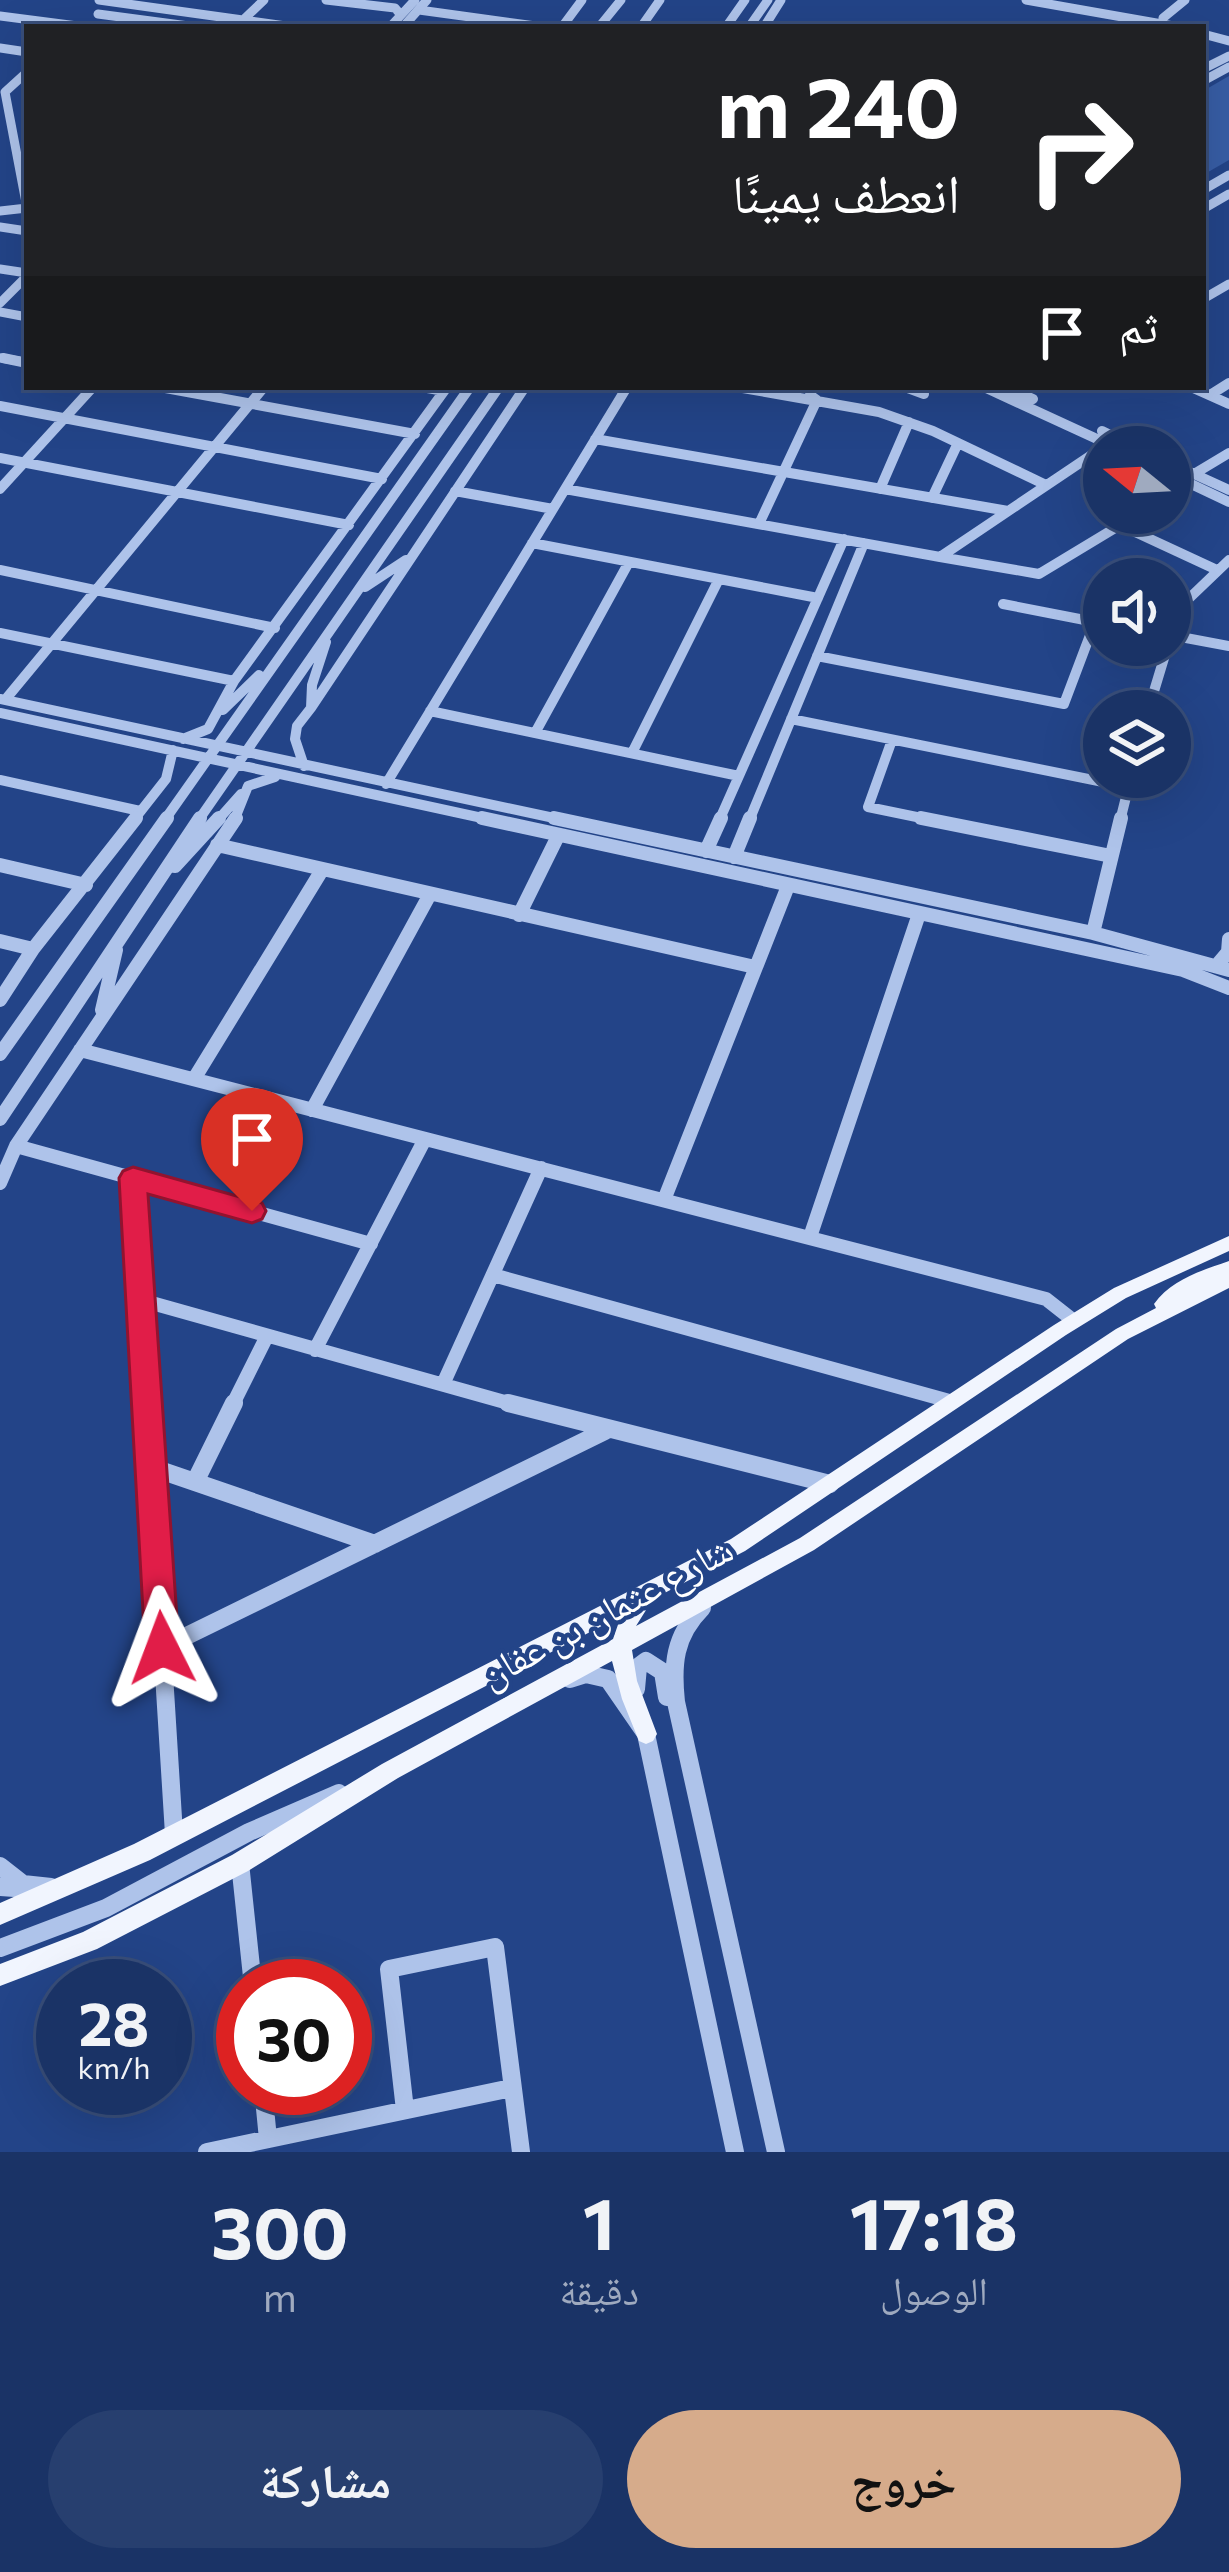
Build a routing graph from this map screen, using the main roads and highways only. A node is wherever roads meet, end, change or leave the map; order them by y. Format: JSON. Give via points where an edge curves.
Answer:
{"nodes":[{"id":1,"x":1229,"y":1243,"type":"edge"},
{"id":2,"x":1229,"y":1268,"type":"edge"},
{"id":3,"x":1229,"y":1280,"type":"edge"},
{"id":4,"x":1145,"y":1321,"type":"junction"},
{"id":5,"x":658,"y":1586,"type":"junction"},
{"id":6,"x":620,"y":1645,"type":"junction"},
{"id":7,"x":646,"y":1734,"type":"road end"},
{"id":8,"x":0,"y":1914,"type":"edge"},
{"id":9,"x":0,"y":1975,"type":"edge"}],
"edges":[{"from":1,"to":5,"type":"main road","name":"شارع عثمان بن عفان","via":[[1074,1321],[738,1546]]},
{"from":2,"to":4,"type":"main road","via":[[1180,1288]]},
{"from":3,"to":4,"type":"main road","name":"شارع عثمان بن عفان"},
{"from":4,"to":6,"type":"main road","name":"شارع عثمان بن عفان","via":[[807,1544]]},
{"from":5,"to":6,"type":"main road","via":[[639,1600]]},
{"from":5,"to":8,"type":"main road","name":"شارع عثمان بن عفان","via":[[174,1834]]},
{"from":6,"to":7,"type":"main road"},
{"from":6,"to":9,"type":"main road","name":"شارع عثمان بن عفان","via":[[240,1863],[89,1941]]}]}
